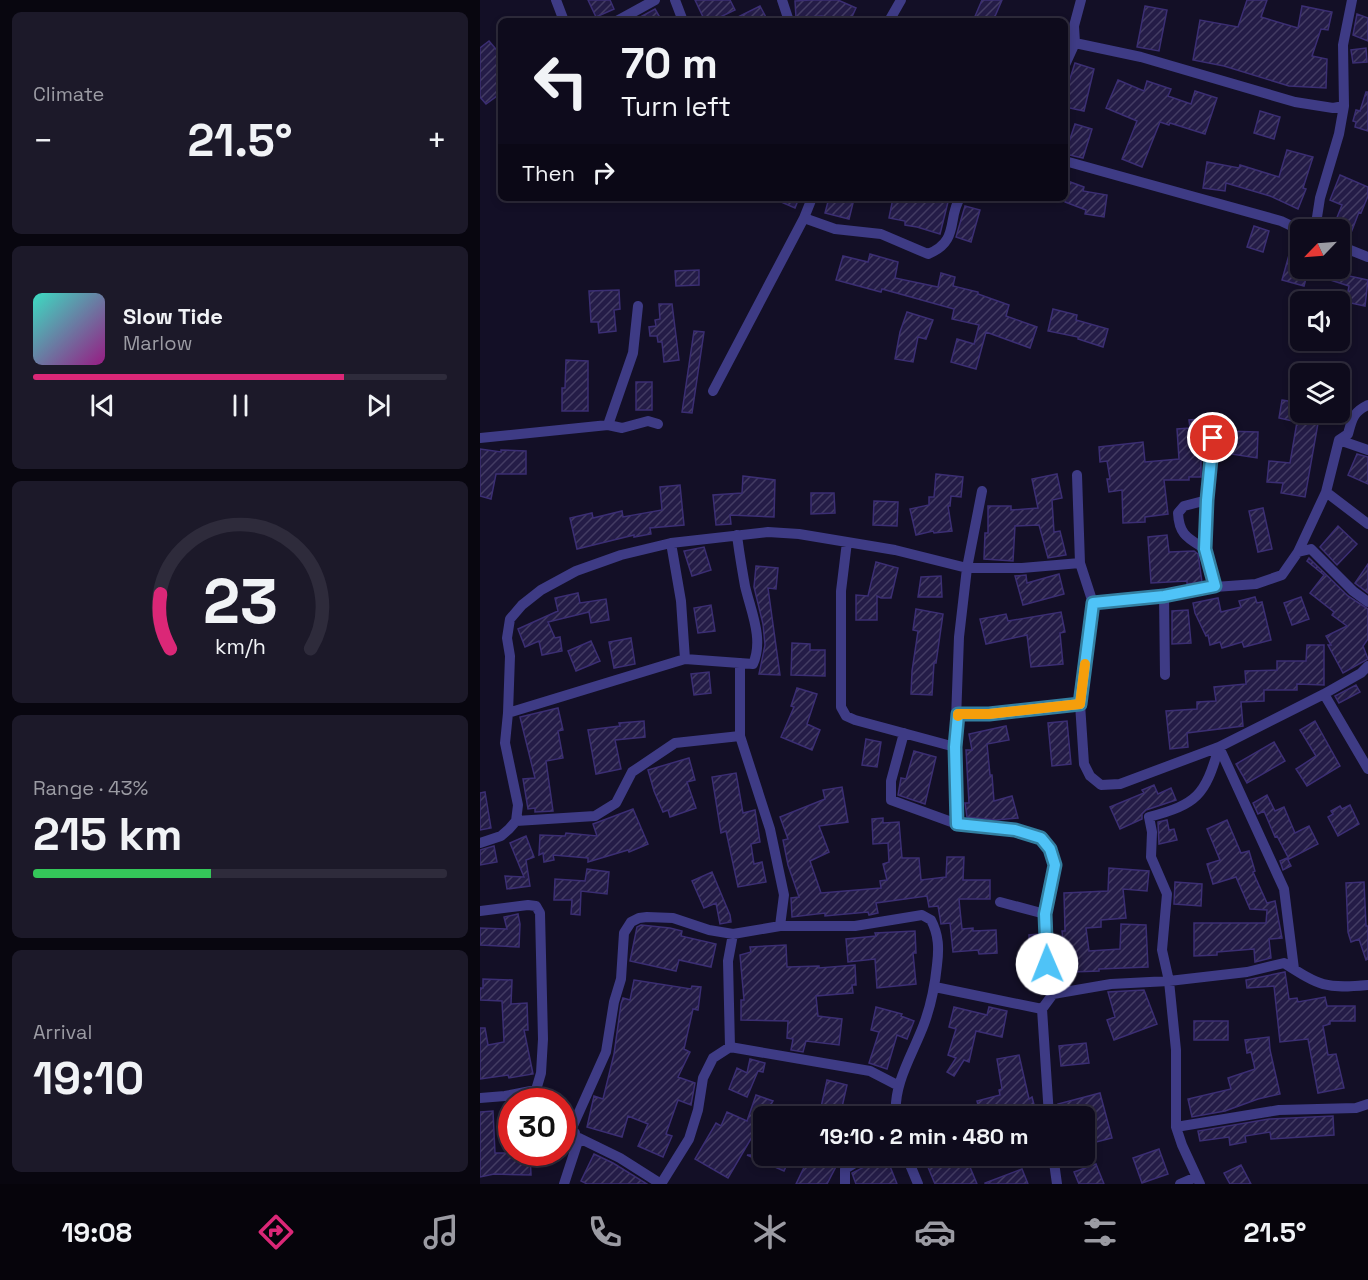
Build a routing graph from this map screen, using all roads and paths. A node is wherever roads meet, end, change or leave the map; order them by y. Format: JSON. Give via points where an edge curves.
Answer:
{"nodes":[{"id":1,"x":556,"y":0,"type":"edge"},
{"id":2,"x":656,"y":0,"type":"edge"},
{"id":3,"x":675,"y":0,"type":"edge"},
{"id":4,"x":782,"y":0,"type":"edge"},
{"id":5,"x":901,"y":0,"type":"edge"},
{"id":6,"x":1081,"y":0,"type":"edge"},
{"id":7,"x":1352,"y":0,"type":"edge"},
{"id":8,"x":563,"y":18,"type":"edge"},
{"id":9,"x":622,"y":18,"type":"edge"},
{"id":10,"x":682,"y":18,"type":"edge"},
{"id":11,"x":788,"y":18,"type":"edge"},
{"id":12,"x":891,"y":18,"type":"edge"},
{"id":13,"x":1075,"y":42,"type":"junction"},
{"id":14,"x":1068,"y":58,"type":"edge"},
{"id":15,"x":1344,"y":106,"type":"junction"},
{"id":16,"x":1068,"y":162,"type":"edge"},
{"id":17,"x":811,"y":201,"type":"edge"},
{"id":18,"x":958,"y":201,"type":"edge"},
{"id":19,"x":804,"y":218,"type":"junction"},
{"id":20,"x":1317,"y":219,"type":"edge"},
{"id":21,"x":1290,"y":225,"type":"edge"},
{"id":22,"x":1350,"y":249,"type":"edge"},
{"id":23,"x":1367,"y":253,"type":"edge"},
{"id":24,"x":638,"y":306,"type":"dead end"},
{"id":25,"x":713,"y":391,"type":"dead end"},
{"id":26,"x":1368,"y":405,"type":"edge"},
{"id":27,"x":658,"y":424,"type":"dead end"},
{"id":28,"x":608,"y":425,"type":"junction"},
{"id":29,"x":480,"y":438,"type":"edge"},
{"id":30,"x":1213,"y":438,"type":"dead end"},
{"id":31,"x":1340,"y":440,"type":"junction"},
{"id":32,"x":1368,"y":450,"type":"edge"},
{"id":33,"x":1077,"y":475,"type":"dead end"},
{"id":34,"x":982,"y":491,"type":"dead end"},
{"id":35,"x":1326,"y":492,"type":"junction"},
{"id":36,"x":1207,"y":500,"type":"junction"},
{"id":37,"x":1368,"y":524,"type":"edge"},
{"id":38,"x":736,"y":535,"type":"junction"},
{"id":39,"x":847,"y":542,"type":"junction"},
{"id":40,"x":671,"y":543,"type":"junction"},
{"id":41,"x":1205,"y":549,"type":"junction"},
{"id":42,"x":1298,"y":552,"type":"junction"},
{"id":43,"x":1080,"y":563,"type":"junction"},
{"id":44,"x":967,"y":568,"type":"junction"},
{"id":45,"x":1215,"y":586,"type":"junction"},
{"id":46,"x":1164,"y":596,"type":"junction"},
{"id":47,"x":1368,"y":602,"type":"edge"},
{"id":48,"x":1093,"y":603,"type":"junction"},
{"id":49,"x":685,"y":659,"type":"junction"},
{"id":50,"x":740,"y":663,"type":"junction"},
{"id":51,"x":1368,"y":666,"type":"edge"},
{"id":52,"x":1166,"y":675,"type":"dead end"},
{"id":53,"x":1324,"y":694,"type":"junction"},
{"id":54,"x":1080,"y":704,"type":"junction"},
{"id":55,"x":508,"y":713,"type":"junction"},
{"id":56,"x":958,"y":714,"type":"junction"},
{"id":57,"x":904,"y":733,"type":"junction"},
{"id":58,"x":740,"y":736,"type":"junction"},
{"id":59,"x":955,"y":747,"type":"junction"},
{"id":60,"x":1219,"y":747,"type":"junction"},
{"id":61,"x":1368,"y":769,"type":"edge"},
{"id":62,"x":516,"y":820,"type":"junction"},
{"id":63,"x":957,"y":824,"type":"junction"},
{"id":64,"x":480,"y":843,"type":"edge"},
{"id":65,"x":1000,"y":902,"type":"dead end"},
{"id":66,"x":480,"y":911,"type":"edge"},
{"id":67,"x":1045,"y":914,"type":"junction"},
{"id":68,"x":780,"y":926,"type":"junction"},
{"id":69,"x":733,"y":934,"type":"junction"},
{"id":70,"x":1294,"y":969,"type":"junction"},
{"id":71,"x":1169,"y":981,"type":"junction"},
{"id":72,"x":1368,"y":985,"type":"edge"},
{"id":73,"x":935,"y":987,"type":"junction"},
{"id":74,"x":1053,"y":994,"type":"junction"},
{"id":75,"x":1042,"y":1009,"type":"junction"},
{"id":76,"x":730,"y":1047,"type":"junction"},
{"id":77,"x":899,"y":1086,"type":"junction"},
{"id":78,"x":537,"y":1088,"type":"edge"},
{"id":79,"x":498,"y":1097,"type":"edge"},
{"id":80,"x":480,"y":1098,"type":"edge"},
{"id":81,"x":1368,"y":1104,"type":"edge"},
{"id":82,"x":897,"y":1106,"type":"edge"},
{"id":83,"x":1048,"y":1106,"type":"edge"},
{"id":84,"x":1176,"y":1127,"type":"junction"},
{"id":85,"x":576,"y":1131,"type":"edge"},
{"id":86,"x":576,"y":1135,"type":"edge"},
{"id":87,"x":568,"y":1166,"type":"edge"},
{"id":88,"x":850,"y":1166,"type":"edge"},
{"id":89,"x":911,"y":1166,"type":"edge"},
{"id":90,"x":1054,"y":1166,"type":"edge"},
{"id":91,"x":1198,"y":1181,"type":"edge"},
{"id":92,"x":564,"y":1184,"type":"edge"},
{"id":93,"x":661,"y":1184,"type":"edge"},
{"id":94,"x":845,"y":1184,"type":"edge"},
{"id":95,"x":918,"y":1184,"type":"edge"},
{"id":96,"x":1056,"y":1184,"type":"edge"},
{"id":97,"x":1180,"y":1184,"type":"edge"}],
"edges":[{"from":1,"to":8,"type":"street"},
{"from":2,"to":9,"type":"street"},
{"from":3,"to":10,"type":"street"},
{"from":4,"to":11,"type":"street"},
{"from":5,"to":12,"type":"street"},
{"from":6,"to":13,"type":"street","via":[[1074,26]]},
{"from":7,"to":15,"type":"street","via":[[1343,45]]},
{"from":13,"to":14,"type":"street"},
{"from":13,"to":15,"type":"street","via":[[1295,102]]},
{"from":15,"to":20,"type":"street"},
{"from":16,"to":21,"type":"street"},
{"from":17,"to":19,"type":"street"},
{"from":18,"to":19,"type":"street","via":[[953,226],[941,249],[928,254],[881,234],[835,229]]},
{"from":19,"to":25,"type":"street"},
{"from":22,"to":23,"type":"street"},
{"from":24,"to":28,"type":"street","via":[[633,353]]},
{"from":26,"to":31,"type":"street","via":[[1358,410],[1348,434]]},
{"from":27,"to":28,"type":"street","via":[[648,422],[622,428]]},
{"from":28,"to":29,"type":"street"},
{"from":30,"to":36,"type":"street"},
{"from":31,"to":32,"type":"street"},
{"from":31,"to":35,"type":"street"},
{"from":33,"to":43,"type":"street"},
{"from":34,"to":44,"type":"street"},
{"from":35,"to":37,"type":"street"},
{"from":35,"to":42,"type":"street"},
{"from":36,"to":41,"type":"street"},
{"from":36,"to":41,"type":"street","via":[[1184,506],[1178,513],[1178,525],[1184,536]]},
{"from":38,"to":39,"type":"street","via":[[768,532]]},
{"from":38,"to":40,"type":"street"},
{"from":38,"to":50,"type":"street","via":[[758,638],[753,664]]},
{"from":39,"to":44,"type":"street"},
{"from":39,"to":57,"type":"street","via":[[841,591],[841,707],[846,716],[855,720]]},
{"from":40,"to":49,"type":"street"},
{"from":40,"to":55,"type":"street","via":[[576,571],[522,605],[510,620],[507,638]]},
{"from":41,"to":45,"type":"street"},
{"from":42,"to":45,"type":"street","via":[[1282,575],[1256,584]]},
{"from":42,"to":47,"type":"street","via":[[1311,549]]},
{"from":43,"to":44,"type":"street"},
{"from":43,"to":48,"type":"street"},
{"from":44,"to":56,"type":"street","via":[[959,637]]},
{"from":45,"to":46,"type":"street"},
{"from":46,"to":48,"type":"street"},
{"from":46,"to":52,"type":"street"},
{"from":48,"to":54,"type":"street"},
{"from":49,"to":50,"type":"street"},
{"from":49,"to":55,"type":"street"},
{"from":50,"to":58,"type":"street"},
{"from":51,"to":53,"type":"street"},
{"from":53,"to":60,"type":"street"},
{"from":53,"to":61,"type":"street"},
{"from":54,"to":56,"type":"street"},
{"from":54,"to":60,"type":"street","via":[[1084,764],[1090,776],[1101,784],[1120,784]]},
{"from":55,"to":62,"type":"street","via":[[505,743],[518,805]]},
{"from":56,"to":59,"type":"street"},
{"from":57,"to":59,"type":"street"},
{"from":57,"to":63,"type":"street","via":[[891,781],[891,800]]},
{"from":58,"to":62,"type":"street","via":[[675,743],[632,772],[615,803],[595,816]]},
{"from":58,"to":68,"type":"street","via":[[770,829],[784,895]]},
{"from":59,"to":63,"type":"street"},
{"from":60,"to":70,"type":"street","via":[[1284,889]]},
{"from":60,"to":71,"type":"street","via":[[1212,772],[1196,799],[1149,817],[1151,857],[1167,894],[1162,950]]},
{"from":62,"to":64,"type":"street","via":[[501,836]]},
{"from":63,"to":67,"type":"street","via":[[1015,830],[1041,838],[1055,865]]},
{"from":65,"to":67,"type":"street"},
{"from":66,"to":78,"type":"street","via":[[528,905],[536,906],[540,913],[543,1039],[542,1072]]},
{"from":67,"to":74,"type":"street"},
{"from":68,"to":69,"type":"street"},
{"from":68,"to":73,"type":"street","via":[[855,926],[922,915],[935,927],[939,947]]},
{"from":69,"to":76,"type":"street","via":[[729,961]]},
{"from":69,"to":85,"type":"street","via":[[673,918],[646,916],[631,922],[624,933],[621,979],[606,1052]]},
{"from":70,"to":71,"type":"street","via":[[1284,963],[1247,972]]},
{"from":70,"to":72,"type":"street","via":[[1328,986]]},
{"from":71,"to":74,"type":"street","via":[[1112,984]]},
{"from":71,"to":84,"type":"street","via":[[1176,1050]]},
{"from":73,"to":75,"type":"street"},
{"from":73,"to":77,"type":"street"},
{"from":74,"to":75,"type":"street"},
{"from":75,"to":83,"type":"street"},
{"from":76,"to":77,"type":"street","via":[[870,1071]]},
{"from":76,"to":93,"type":"street","via":[[713,1058],[703,1078],[689,1138]]},
{"from":77,"to":82,"type":"street"},
{"from":79,"to":80,"type":"street"},
{"from":81,"to":84,"type":"street","via":[[1356,1108],[1279,1110]]},
{"from":84,"to":91,"type":"street"},
{"from":86,"to":93,"type":"street"},
{"from":87,"to":92,"type":"street"},
{"from":88,"to":94,"type":"street","via":[[845,1169]]},
{"from":89,"to":95,"type":"street"},
{"from":90,"to":96,"type":"street"},
{"from":91,"to":97,"type":"street"}]}
